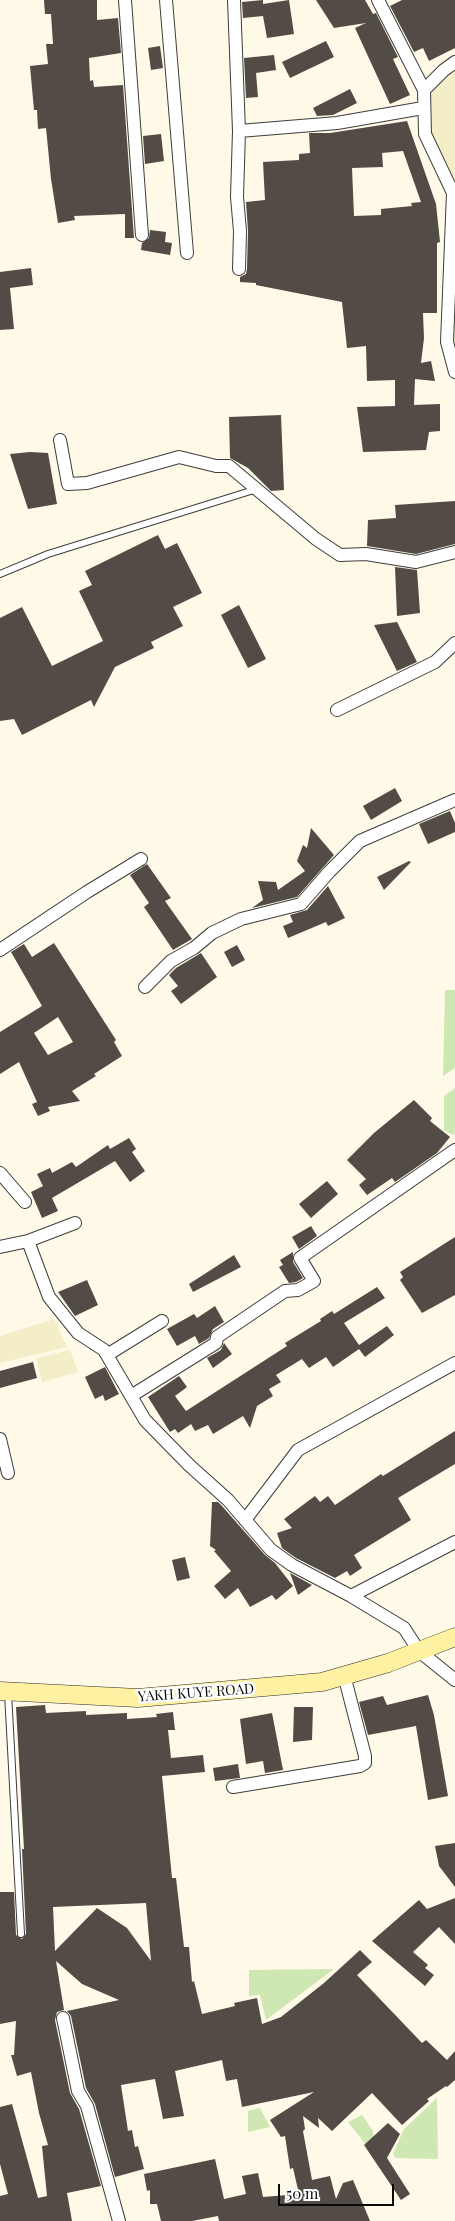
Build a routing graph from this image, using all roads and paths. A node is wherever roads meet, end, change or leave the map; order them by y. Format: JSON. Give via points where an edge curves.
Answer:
{"nodes":[{"id":1,"x":125,"y":0,"type":"edge"},
{"id":2,"x":166,"y":0,"type":"edge"},
{"id":3,"x":234,"y":0,"type":"edge"},
{"id":4,"x":378,"y":0,"type":"edge"},
{"id":5,"x":455,"y":62,"type":"edge"},
{"id":6,"x":424,"y":90,"type":"junction"},
{"id":7,"x":423,"y":108,"type":"junction"},
{"id":8,"x":239,"y":131,"type":"junction"},
{"id":9,"x":142,"y":235,"type":"dead end"},
{"id":10,"x":187,"y":253,"type":"dead end"},
{"id":11,"x":239,"y":269,"type":"dead end"},
{"id":12,"x":455,"y":372,"type":"edge"},
{"id":13,"x":60,"y":440,"type":"dead end"},
{"id":14,"x":257,"y":489,"type":"junction"},
{"id":15,"x":455,"y":552,"type":"edge"},
{"id":16,"x":0,"y":574,"type":"edge"},
{"id":17,"x":455,"y":643,"type":"edge"},
{"id":18,"x":337,"y":710,"type":"dead end"},
{"id":19,"x":455,"y":800,"type":"edge"},
{"id":20,"x":142,"y":858,"type":"dead end"},
{"id":21,"x":0,"y":950,"type":"edge"},
{"id":22,"x":145,"y":987,"type":"dead end"},
{"id":23,"x":455,"y":1150,"type":"edge"},
{"id":24,"x":0,"y":1173,"type":"edge"},
{"id":25,"x":25,"y":1202,"type":"dead end"},
{"id":26,"x":75,"y":1224,"type":"dead end"},
{"id":27,"x":28,"y":1241,"type":"junction"},
{"id":28,"x":0,"y":1247,"type":"edge"},
{"id":29,"x":162,"y":1321,"type":"dead end"},
{"id":30,"x":107,"y":1355,"type":"junction"},
{"id":31,"x":455,"y":1364,"type":"edge"},
{"id":32,"x":131,"y":1396,"type":"junction"},
{"id":33,"x":0,"y":1439,"type":"edge"},
{"id":34,"x":8,"y":1473,"type":"dead end"},
{"id":35,"x":246,"y":1520,"type":"junction"},
{"id":36,"x":455,"y":1542,"type":"edge"},
{"id":37,"x":351,"y":1596,"type":"junction"},
{"id":38,"x":455,"y":1637,"type":"edge"},
{"id":39,"x":419,"y":1651,"type":"junction"},
{"id":40,"x":344,"y":1675,"type":"junction"},
{"id":41,"x":455,"y":1680,"type":"edge"},
{"id":42,"x":4,"y":1691,"type":"edge"},
{"id":43,"x":232,"y":1787,"type":"dead end"},
{"id":44,"x":21,"y":1934,"type":"dead end"},
{"id":45,"x":63,"y":2018,"type":"dead end"},
{"id":46,"x":119,"y":2221,"type":"edge"}],
"edges":[{"from":1,"to":9,"type":"street"},
{"from":2,"to":10,"type":"street"},
{"from":3,"to":8,"type":"street"},
{"from":4,"to":6,"type":"street"},
{"from":5,"to":6,"type":"street"},
{"from":6,"to":7,"type":"street"},
{"from":7,"to":8,"type":"street","via":[[337,124]]},
{"from":7,"to":12,"type":"street","via":[[425,134],[453,192],[447,342]]},
{"from":8,"to":11,"type":"street"},
{"from":13,"to":14,"type":"street","via":[[68,484],[88,482],[179,457],[229,466]]},
{"from":14,"to":15,"type":"street","via":[[340,555],[366,554],[416,562]]},
{"from":14,"to":16,"type":"lane","via":[[48,554]]},
{"from":17,"to":18,"type":"street","via":[[435,662]]},
{"from":19,"to":22,"type":"street","via":[[360,841],[301,904],[241,919],[212,933],[171,961]]},
{"from":20,"to":21,"type":"street"},
{"from":23,"to":32,"type":"street","via":[[300,1258],[314,1281],[298,1290],[285,1291],[218,1337],[216,1343]]},
{"from":24,"to":25,"type":"street"},
{"from":26,"to":27,"type":"street"},
{"from":27,"to":28,"type":"street"},
{"from":27,"to":30,"type":"street","via":[[49,1297],[78,1333]]},
{"from":29,"to":30,"type":"street"},
{"from":30,"to":32,"type":"street"},
{"from":31,"to":35,"type":"street","via":[[298,1450]]},
{"from":32,"to":35,"type":"street","via":[[145,1420]]},
{"from":33,"to":34,"type":"street"},
{"from":35,"to":37,"type":"street","via":[[271,1550],[292,1565]]},
{"from":36,"to":37,"type":"street"},
{"from":37,"to":39,"type":"street","via":[[404,1628]]},
{"from":38,"to":39,"type":"main road","name":"YAKH KUYE ROAD"},
{"from":39,"to":40,"type":"main road","name":"YAKH KUYE ROAD"},
{"from":39,"to":41,"type":"street"},
{"from":40,"to":42,"type":"main road","name":"YAKH KUYE ROAD","via":[[322,1682],[138,1698]]},
{"from":40,"to":43,"type":"street","via":[[365,1763]]},
{"from":42,"to":44,"type":"lane"},
{"from":45,"to":46,"type":"street","via":[[78,2091],[87,2106]]}]}
